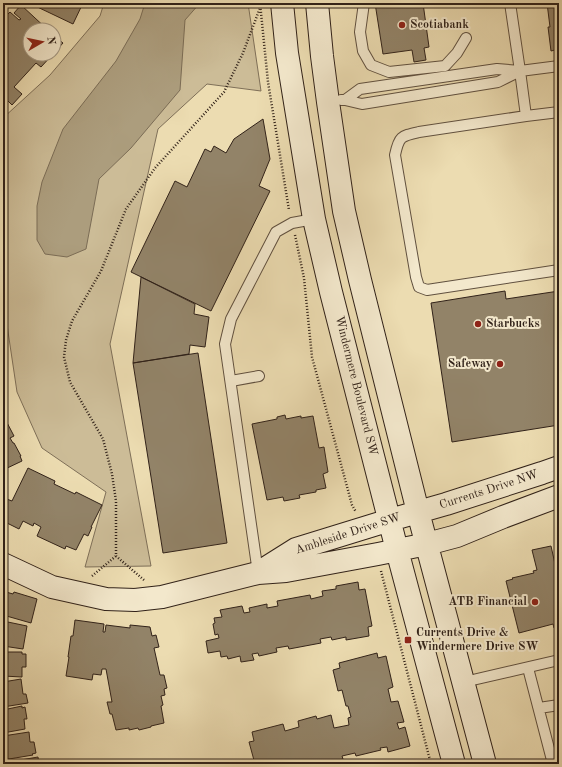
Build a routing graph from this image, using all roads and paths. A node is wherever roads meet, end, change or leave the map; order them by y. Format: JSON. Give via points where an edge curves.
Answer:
{"nodes":[{"id":1,"x":260,"y":3,"type":"edge"},
{"id":2,"x":282,"y":3,"type":"edge"},
{"id":3,"x":317,"y":3,"type":"edge"},
{"id":4,"x":364,"y":3,"type":"edge"},
{"id":5,"x":510,"y":3,"type":"edge"},
{"id":6,"x":260,"y":8,"type":"junction"},
{"id":7,"x":466,"y":38,"type":"dead end"},
{"id":8,"x":559,"y":66,"type":"edge"},
{"id":9,"x":520,"y":71,"type":"junction"},
{"id":10,"x":336,"y":101,"type":"junction"},
{"id":11,"x":559,"y":112,"type":"edge"},
{"id":12,"x":526,"y":116,"type":"junction"},
{"id":13,"x":314,"y":219,"type":"junction"},
{"id":14,"x":292,"y":223,"type":"junction"},
{"id":15,"x":559,"y":270,"type":"edge"},
{"id":16,"x":259,"y":376,"type":"dead end"},
{"id":17,"x":231,"y":381,"type":"junction"},
{"id":18,"x":559,"y":467,"type":"edge"},
{"id":19,"x":559,"y":496,"type":"edge"},
{"id":20,"x":418,"y":512,"type":"junction"},
{"id":21,"x":390,"y":520,"type":"junction"},
{"id":22,"x":366,"y":527,"type":"junction"},
{"id":23,"x":427,"y":544,"type":"junction"},
{"id":24,"x":388,"y":552,"type":"junction"},
{"id":25,"x":116,"y":556,"type":"junction"},
{"id":26,"x":3,"y":564,"type":"edge"},
{"id":27,"x":258,"y":573,"type":"junction"},
{"id":28,"x":85,"y":594,"type":"junction"},
{"id":29,"x":151,"y":598,"type":"junction"},
{"id":30,"x":559,"y":660,"type":"edge"},
{"id":31,"x":528,"y":668,"type":"junction"},
{"id":32,"x":464,"y":682,"type":"junction"},
{"id":33,"x":559,"y":705,"type":"edge"},
{"id":34,"x":539,"y":708,"type":"junction"},
{"id":35,"x":431,"y":764,"type":"edge"},
{"id":36,"x":454,"y":764,"type":"edge"},
{"id":37,"x":485,"y":764,"type":"edge"},
{"id":38,"x":553,"y":764,"type":"edge"}],
"edges":[{"from":1,"to":6,"type":"path"},
{"from":2,"to":13,"type":"main road","name":"Windermere Boulevard SW","via":[[287,53]]},
{"from":3,"to":10,"type":"main road","via":[[322,56]]},
{"from":4,"to":7,"type":"lane","via":[[360,32],[363,51],[371,65],[389,72],[445,66]]},
{"from":5,"to":9,"type":"lane"},
{"from":6,"to":14,"type":"path","via":[[268,82]]},
{"from":6,"to":25,"type":"path","via":[[244,53],[224,92],[155,168],[126,209],[101,271],[72,321],[66,340],[64,357],[70,382],[103,439],[112,474],[116,501]]},
{"from":8,"to":9,"type":"lane"},
{"from":9,"to":10,"type":"lane","via":[[497,69],[360,89]]},
{"from":9,"to":10,"type":"lane","via":[[498,82],[362,104]]},
{"from":9,"to":12,"type":"lane"},
{"from":10,"to":20,"type":"main road","via":[[346,218]]},
{"from":11,"to":12,"type":"lane"},
{"from":12,"to":15,"type":"lane","via":[[419,132],[404,136],[398,143],[396,156],[416,277],[419,287],[427,290]]},
{"from":13,"to":14,"type":"lane"},
{"from":13,"to":21,"type":"main road","name":"Windermere Boulevard SW"},
{"from":14,"to":17,"type":"lane","via":[[276,232],[231,319],[225,344]]},
{"from":14,"to":22,"type":"path","via":[[304,278],[312,357],[352,505]]},
{"from":16,"to":17,"type":"lane"},
{"from":17,"to":27,"type":"lane"},
{"from":18,"to":20,"type":"main road","name":"Currents Drive NW"},
{"from":19,"to":23,"type":"main road","via":[[456,536]]},
{"from":20,"to":21,"type":"main road","name":"Ambleside Drive SW"},
{"from":20,"to":23,"type":"main road"},
{"from":21,"to":22,"type":"main road","name":"Ambleside Drive SW"},
{"from":21,"to":24,"type":"main road","name":"Windermere Boulevard SW"},
{"from":22,"to":27,"type":"main road","name":"Ambleside Drive SW","via":[[296,549]]},
{"from":23,"to":24,"type":"main road","name":"Ambleside Drive SW"},
{"from":23,"to":32,"type":"main road"},
{"from":24,"to":27,"type":"main road","name":"Ambleside Drive SW"},
{"from":24,"to":35,"type":"path","via":[[382,577]]},
{"from":24,"to":36,"type":"main road","name":"Windermere Boulevard SW"},
{"from":25,"to":28,"type":"path","via":[[89,578]]},
{"from":25,"to":29,"type":"path","via":[[148,583]]},
{"from":26,"to":28,"type":"main road","name":"Ambleside Drive SW","via":[[52,587]]},
{"from":27,"to":29,"type":"main road","name":"Ambleside Drive SW"},
{"from":28,"to":29,"type":"main road","name":"Ambleside Drive SW","via":[[106,599]]},
{"from":30,"to":31,"type":"lane"},
{"from":31,"to":32,"type":"lane"},
{"from":31,"to":34,"type":"lane"},
{"from":32,"to":37,"type":"main road"},
{"from":33,"to":34,"type":"lane"},
{"from":34,"to":38,"type":"lane"}]}
